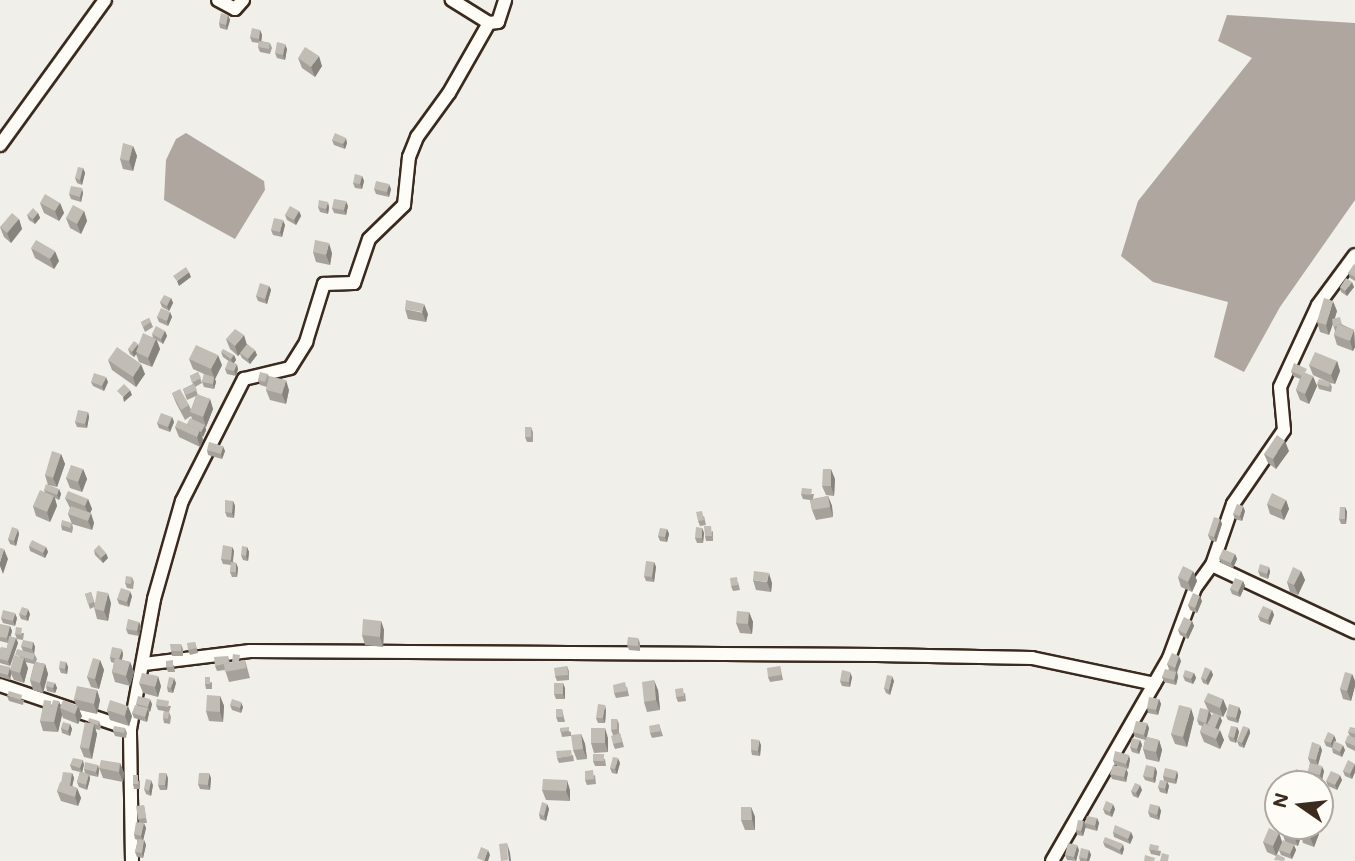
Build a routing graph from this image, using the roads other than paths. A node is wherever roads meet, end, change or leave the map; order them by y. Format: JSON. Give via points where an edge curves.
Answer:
{"nodes":[{"id":1,"x":105,"y":0,"type":"edge"},
{"id":2,"x":218,"y":0,"type":"edge"},
{"id":3,"x":243,"y":0,"type":"edge"},
{"id":4,"x":452,"y":0,"type":"edge"},
{"id":5,"x":505,"y":0,"type":"edge"},
{"id":6,"x":489,"y":23,"type":"junction"},
{"id":7,"x":0,"y":145,"type":"edge"},
{"id":8,"x":1355,"y":255,"type":"edge"},
{"id":9,"x":1212,"y":565,"type":"junction"},
{"id":10,"x":1355,"y":632,"type":"edge"},
{"id":11,"x":144,"y":664,"type":"junction"},
{"id":12,"x":1154,"y":684,"type":"junction"},
{"id":13,"x":0,"y":685,"type":"edge"},
{"id":14,"x":130,"y":729,"type":"junction"},
{"id":15,"x":132,"y":861,"type":"edge"},
{"id":16,"x":1052,"y":861,"type":"edge"}],
"edges":[{"from":1,"to":7,"type":"street"},
{"from":2,"to":3,"type":"street","via":[[235,9]]},
{"from":4,"to":6,"type":"street"},
{"from":5,"to":6,"type":"street","via":[[498,22]]},
{"from":6,"to":11,"type":"street","via":[[449,93],[417,137],[409,157],[404,205],[369,239],[354,283],[324,284],[306,342],[290,368],[244,379],[206,447],[182,501],[154,599]]},
{"from":8,"to":9,"type":"street","via":[[1318,305],[1280,387],[1284,430],[1233,504]]},
{"from":9,"to":10,"type":"street"},
{"from":9,"to":12,"type":"street","via":[[1195,588]]},
{"from":11,"to":12,"type":"street","via":[[250,652],[890,655],[1032,659]]},
{"from":11,"to":14,"type":"street"},
{"from":12,"to":16,"type":"street"},
{"from":13,"to":14,"type":"street"},
{"from":14,"to":15,"type":"street"}]}
